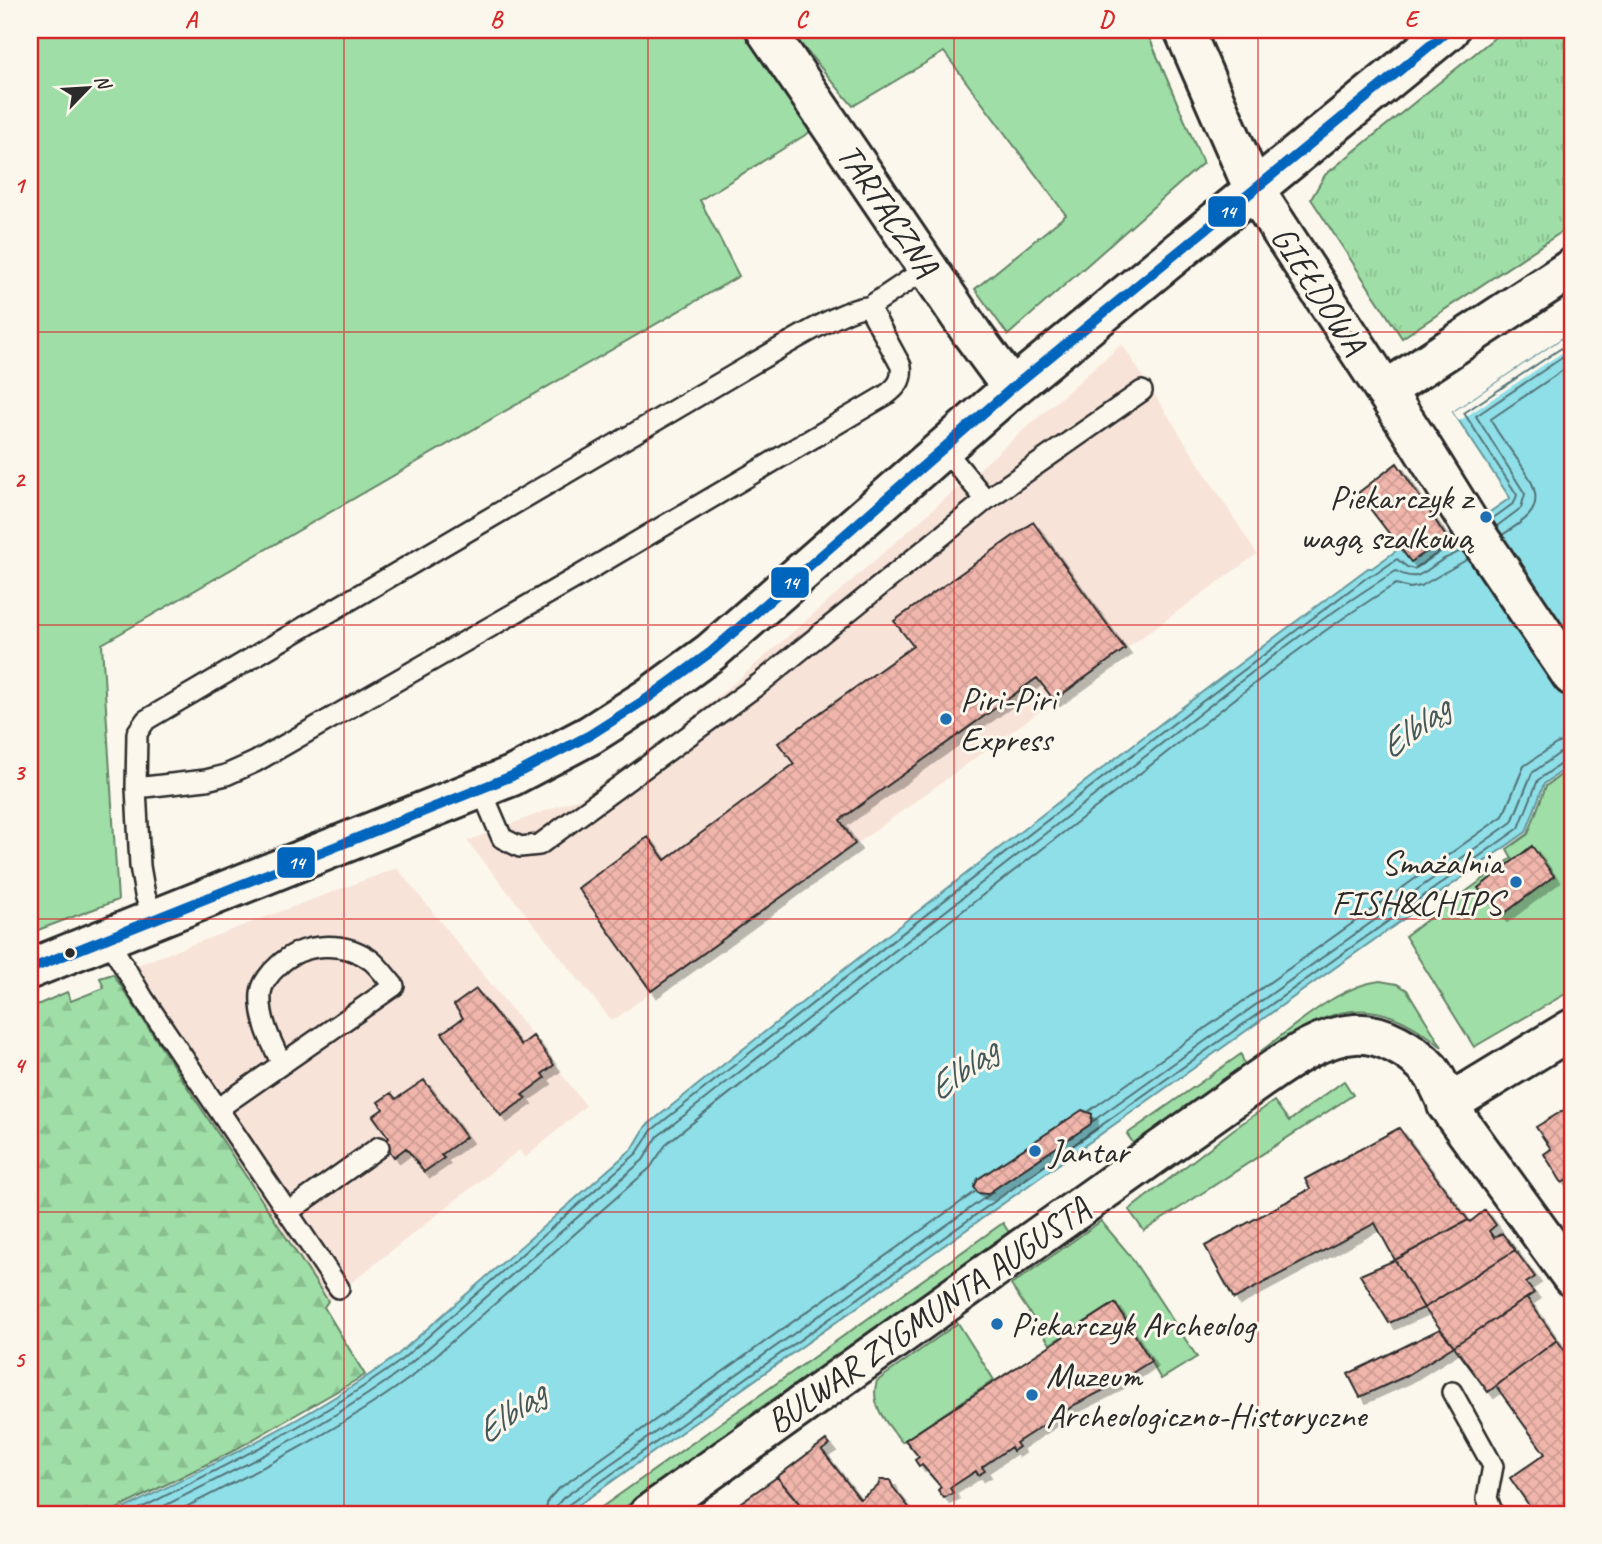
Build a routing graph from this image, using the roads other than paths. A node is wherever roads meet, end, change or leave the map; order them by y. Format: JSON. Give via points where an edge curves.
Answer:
{"nodes":[{"id":1,"x":766,"y":30,"type":"edge"},
{"id":2,"x":1184,"y":30,"type":"edge"},
{"id":3,"x":1449,"y":30,"type":"edge"},
{"id":4,"x":1254,"y":188,"type":"junction"},
{"id":5,"x":927,"y":268,"type":"junction"},
{"id":6,"x":1572,"y":268,"type":"edge"},
{"id":7,"x":869,"y":307,"type":"junction"},
{"id":8,"x":1012,"y":388,"type":"junction"},
{"id":9,"x":1142,"y":391,"type":"dead end"},
{"id":10,"x":1385,"y":391,"type":"junction"},
{"id":11,"x":944,"y":449,"type":"junction"},
{"id":12,"x":986,"y":500,"type":"junction"},
{"id":13,"x":1572,"y":676,"type":"edge"},
{"id":14,"x":136,"y":788,"type":"junction"},
{"id":15,"x":481,"y":789,"type":"junction"},
{"id":16,"x":154,"y":919,"type":"junction"},
{"id":17,"x":107,"y":938,"type":"junction"},
{"id":18,"x":30,"y":969,"type":"edge"},
{"id":19,"x":1572,"y":1029,"type":"edge"},
{"id":20,"x":282,"y":1065,"type":"junction"},
{"id":21,"x":1447,"y":1105,"type":"junction"},
{"id":22,"x":219,"y":1108,"type":"junction"},
{"id":23,"x":379,"y":1147,"type":"dead end"},
{"id":24,"x":288,"y":1212,"type":"junction"},
{"id":25,"x":1572,"y":1277,"type":"edge"},
{"id":26,"x":339,"y":1288,"type":"dead end"},
{"id":27,"x":1452,"y":1392,"type":"dead end"},
{"id":28,"x":649,"y":1514,"type":"edge"},
{"id":29,"x":1493,"y":1514,"type":"edge"}],
"edges":[{"from":1,"to":5,"type":"street","name":"TARTACZNA"},
{"from":2,"to":4,"type":"street","name":"GIEŁDOWA"},
{"from":3,"to":4,"type":"street"},
{"from":4,"to":8,"type":"street"},
{"from":4,"to":10,"type":"street","name":"GIEŁDOWA"},
{"from":5,"to":7,"type":"lane"},
{"from":5,"to":8,"type":"street","name":"TARTACZNA"},
{"from":6,"to":10,"type":"street"},
{"from":7,"to":14,"type":"lane","via":[[839,316],[743,370],[146,720],[137,733]]},
{"from":7,"to":14,"type":"lane","via":[[901,366],[900,380],[886,395],[255,762],[206,780]]},
{"from":8,"to":11,"type":"street"},
{"from":9,"to":12,"type":"lane"},
{"from":10,"to":13,"type":"street","name":"GIEŁDOWA"},
{"from":11,"to":12,"type":"lane"},
{"from":11,"to":15,"type":"street","via":[[711,652],[659,691],[590,735]]},
{"from":12,"to":15,"type":"lane","via":[[759,684],[539,845],[520,847],[502,838]]},
{"from":14,"to":16,"type":"lane","via":[[140,866]]},
{"from":15,"to":16,"type":"street"},
{"from":16,"to":17,"type":"street"},
{"from":17,"to":18,"type":"street"},
{"from":17,"to":22,"type":"lane"},
{"from":19,"to":21,"type":"street"},
{"from":20,"to":20,"type":"lane","via":[[261,1006],[261,990],[271,972],[299,952],[319,946],[345,948],[372,961],[394,986]]},
{"from":20,"to":22,"type":"lane"},
{"from":21,"to":25,"type":"street","name":"BULWAR ZYGMUNTA AUGUSTA"},
{"from":21,"to":28,"type":"street","name":"BULWAR ZYGMUNTA AUGUSTA","via":[[1432,1072],[1406,1049],[1357,1034],[1312,1047],[1219,1108]]},
{"from":22,"to":24,"type":"lane"},
{"from":23,"to":24,"type":"lane"},
{"from":24,"to":26,"type":"lane"},
{"from":27,"to":29,"type":"lane","via":[[1493,1466],[1487,1498]]}]}
